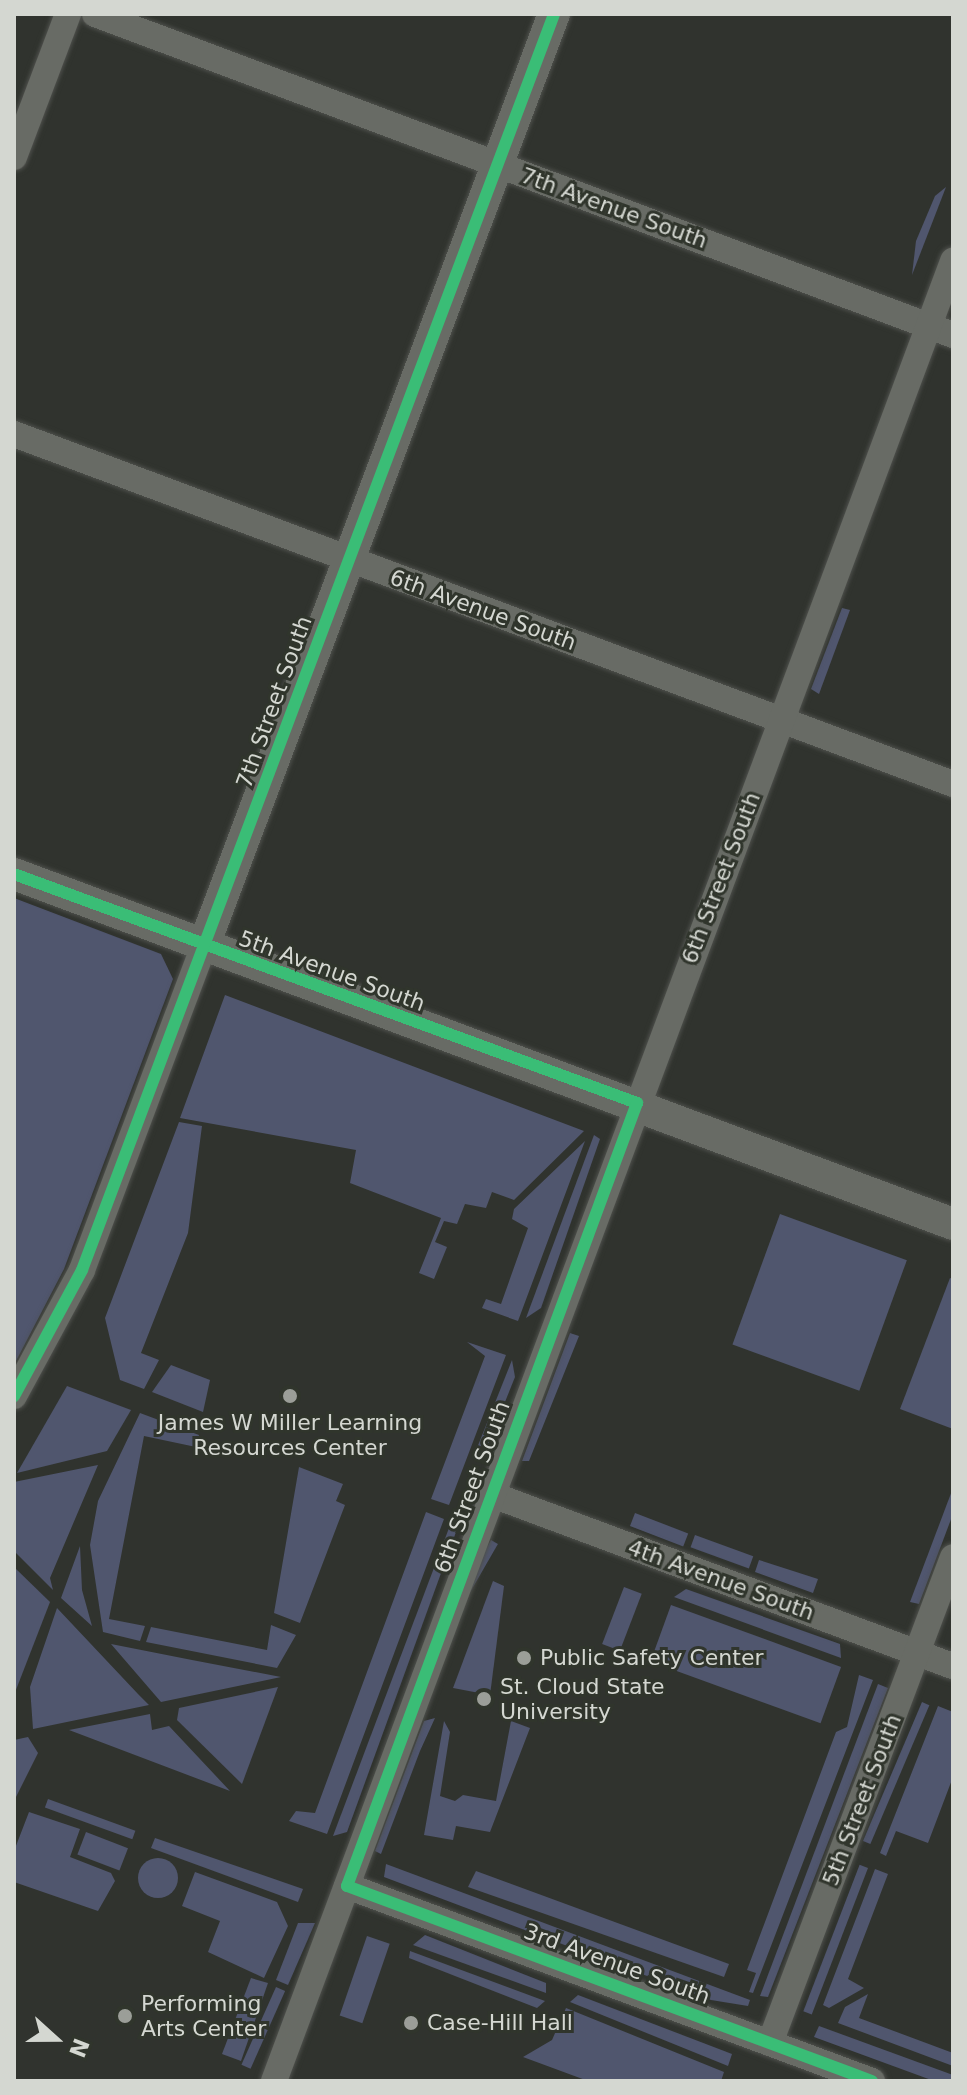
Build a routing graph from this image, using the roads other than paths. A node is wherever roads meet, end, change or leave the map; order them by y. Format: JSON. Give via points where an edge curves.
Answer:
{"nodes":[{"id":1,"x":68,"y":14,"type":"edge"},
{"id":2,"x":95,"y":14,"type":"edge"},
{"id":3,"x":554,"y":14,"type":"edge"},
{"id":4,"x":14,"y":157,"type":"edge"},
{"id":5,"x":496,"y":165,"type":"junction"},
{"id":6,"x":953,"y":261,"type":"edge"},
{"id":7,"x":941,"y":330,"type":"edge"},
{"id":8,"x":14,"y":434,"type":"edge"},
{"id":9,"x":349,"y":561,"type":"junction"},
{"id":10,"x":781,"y":720,"type":"junction"},
{"id":11,"x":953,"y":784,"type":"edge"},
{"id":12,"x":14,"y":874,"type":"edge"},
{"id":13,"x":204,"y":945,"type":"junction"},
{"id":14,"x":637,"y":1103,"type":"junction"},
{"id":15,"x":953,"y":1224,"type":"edge"},
{"id":16,"x":14,"y":1396,"type":"edge"},
{"id":17,"x":490,"y":1494,"type":"junction"},
{"id":18,"x":953,"y":1557,"type":"edge"},
{"id":19,"x":918,"y":1652,"type":"junction"},
{"id":20,"x":953,"y":1666,"type":"edge"},
{"id":21,"x":347,"y":1886,"type":"junction"},
{"id":22,"x":770,"y":2043,"type":"junction"},
{"id":23,"x":274,"y":2081,"type":"edge"},
{"id":24,"x":872,"y":2081,"type":"edge"}],
"edges":[{"from":1,"to":4,"type":"street"},
{"from":2,"to":5,"type":"street","name":"7th Avenue South"},
{"from":3,"to":5,"type":"street","name":"7th Street South"},
{"from":5,"to":7,"type":"street","name":"7th Avenue South"},
{"from":5,"to":9,"type":"street","name":"7th Street South"},
{"from":6,"to":7,"type":"street","name":"6th Street South"},
{"from":7,"to":10,"type":"street","name":"6th Street South"},
{"from":8,"to":9,"type":"street","name":"6th Avenue South"},
{"from":9,"to":10,"type":"street","name":"6th Avenue South"},
{"from":9,"to":13,"type":"street","name":"7th Street South"},
{"from":10,"to":11,"type":"street","name":"6th Avenue South"},
{"from":10,"to":14,"type":"street","name":"6th Street South"},
{"from":12,"to":13,"type":"street","name":"5th Avenue South"},
{"from":13,"to":14,"type":"street","name":"5th Avenue South"},
{"from":13,"to":16,"type":"street","name":"7th Street South","via":[[82,1270]]},
{"from":14,"to":15,"type":"street","name":"5th Avenue South"},
{"from":14,"to":17,"type":"street","name":"6th Street South"},
{"from":17,"to":19,"type":"street","name":"4th Avenue South"},
{"from":17,"to":21,"type":"street","name":"6th Street South"},
{"from":18,"to":19,"type":"street","name":"5th Street South"},
{"from":19,"to":20,"type":"street","name":"4th Avenue South"},
{"from":19,"to":22,"type":"street","name":"5th Street South"},
{"from":21,"to":22,"type":"street","name":"3rd Avenue South"},
{"from":21,"to":23,"type":"street","name":"6th Street South"},
{"from":22,"to":24,"type":"street","name":"3rd Avenue South"}]}
